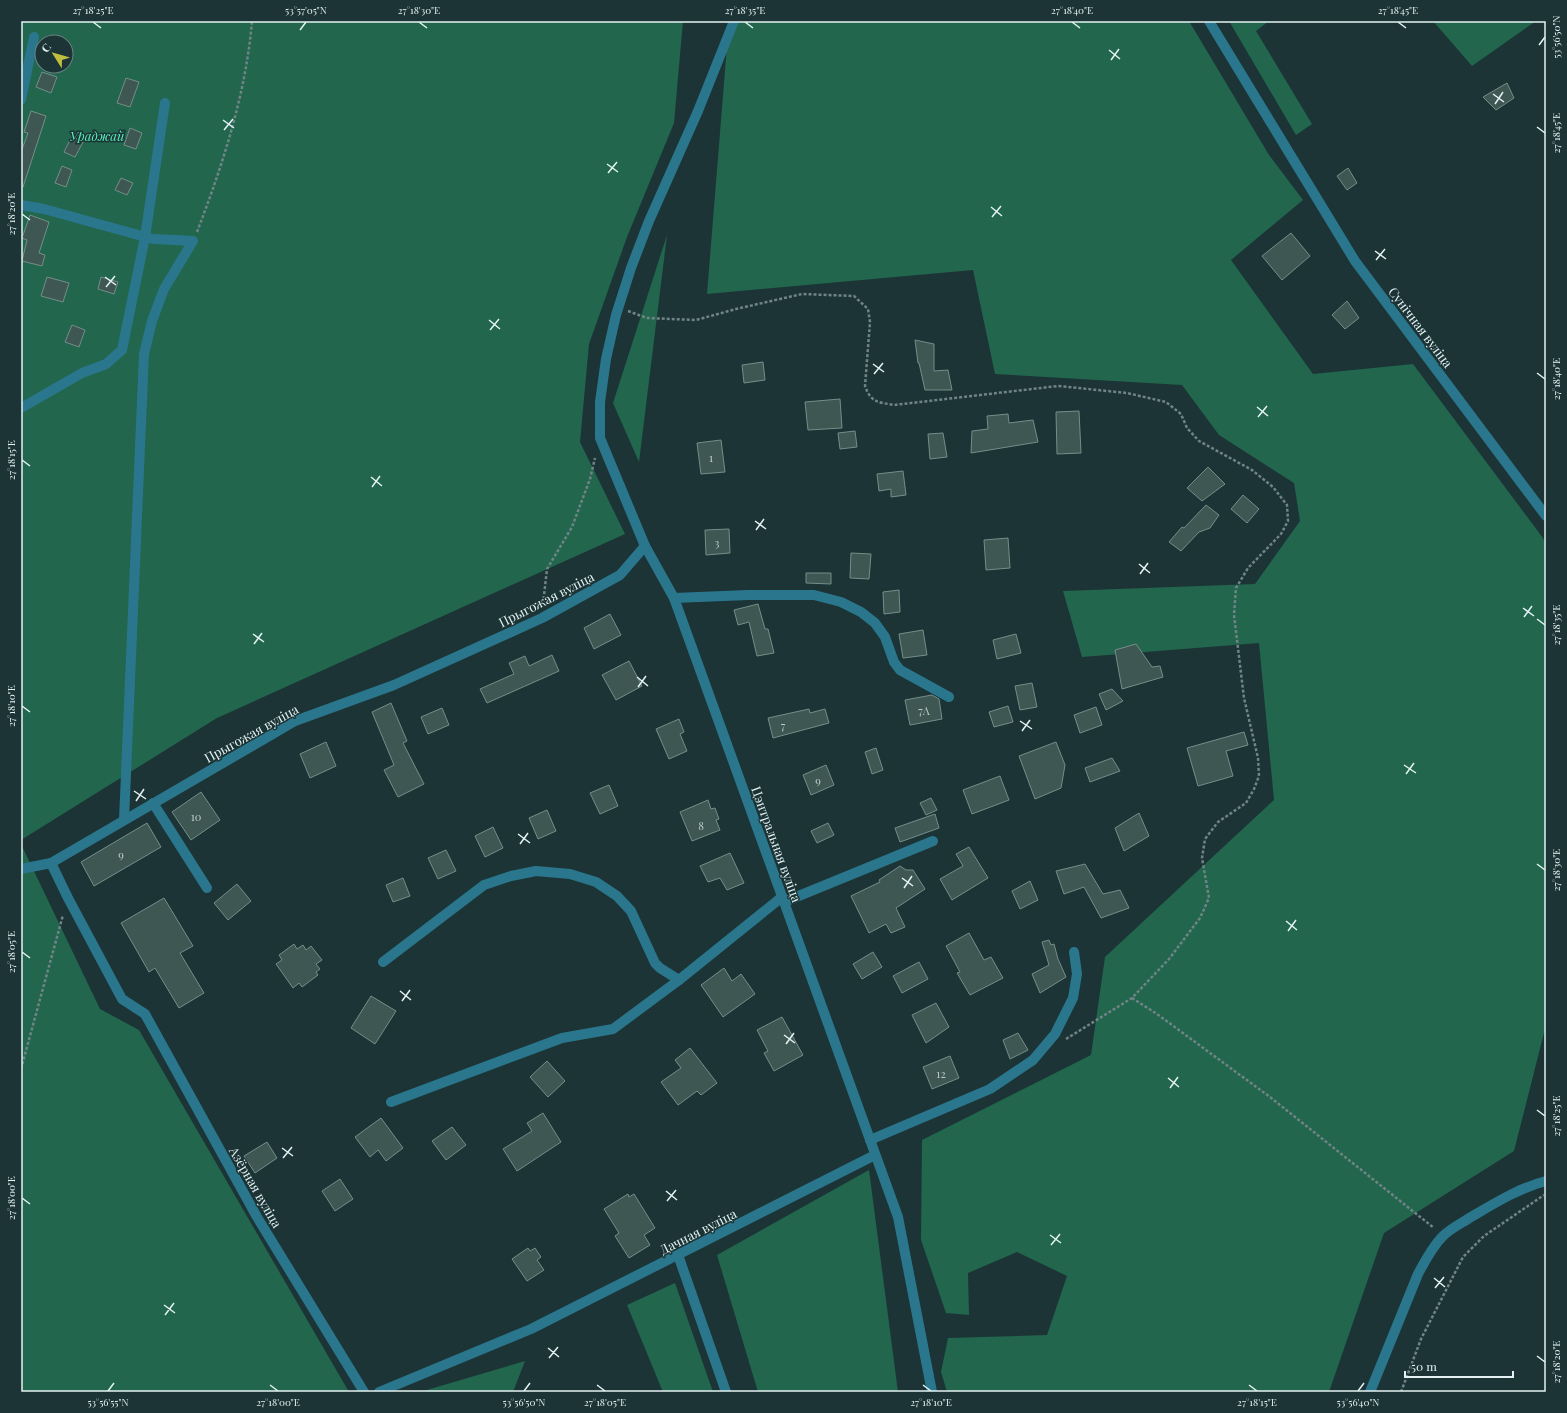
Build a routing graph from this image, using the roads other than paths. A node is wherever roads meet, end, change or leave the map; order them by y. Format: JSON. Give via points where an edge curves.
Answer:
{"nodes":[{"id":1,"x":734,"y":21,"type":"edge"},
{"id":2,"x":1209,"y":21,"type":"edge"},
{"id":3,"x":34,"y":37,"type":"dead end"},
{"id":4,"x":21,"y":100,"type":"edge"},
{"id":5,"x":165,"y":103,"type":"dead end"},
{"id":6,"x":21,"y":205,"type":"edge"},
{"id":7,"x":149,"y":238,"type":"junction"},
{"id":8,"x":21,"y":408,"type":"edge"},
{"id":9,"x":1546,"y":516,"type":"edge"},
{"id":10,"x":644,"y":546,"type":"junction"},
{"id":11,"x":674,"y":598,"type":"junction"},
{"id":12,"x":949,"y":697,"type":"dead end"},
{"id":13,"x":153,"y":803,"type":"junction"},
{"id":14,"x":124,"y":820,"type":"junction"},
{"id":15,"x":933,"y":842,"type":"dead end"},
{"id":16,"x":51,"y":863,"type":"junction"},
{"id":17,"x":21,"y":869,"type":"edge"},
{"id":18,"x":207,"y":888,"type":"dead end"},
{"id":19,"x":783,"y":900,"type":"junction"},
{"id":20,"x":1074,"y":952,"type":"dead end"},
{"id":21,"x":383,"y":962,"type":"dead end"},
{"id":22,"x":678,"y":980,"type":"junction"},
{"id":23,"x":391,"y":1102,"type":"dead end"},
{"id":24,"x":870,"y":1140,"type":"junction"},
{"id":25,"x":875,"y":1155,"type":"junction"},
{"id":26,"x":1546,"y":1181,"type":"edge"},
{"id":27,"x":678,"y":1255,"type":"junction"},
{"id":28,"x":364,"y":1392,"type":"edge"},
{"id":29,"x":379,"y":1392,"type":"edge"},
{"id":30,"x":726,"y":1392,"type":"edge"},
{"id":31,"x":932,"y":1392,"type":"edge"},
{"id":32,"x":1370,"y":1392,"type":"edge"}],
"edges":[{"from":1,"to":10,"type":"street","name":"Цэнтральная вуліца","via":[[631,268],[606,359],[601,395],[600,438]]},
{"from":2,"to":9,"type":"street","name":"Сунічная вуліца","via":[[1355,261]]},
{"from":3,"to":4,"type":"street"},
{"from":5,"to":7,"type":"street"},
{"from":6,"to":7,"type":"street"},
{"from":7,"to":8,"type":"street","via":[[122,350],[106,364],[82,373]]},
{"from":7,"to":14,"type":"street","via":[[193,241],[164,289],[152,321],[144,354]]},
{"from":10,"to":11,"type":"street","name":"Цэнтральная вуліца"},
{"from":10,"to":13,"type":"street","name":"Прыгожая вуліца","via":[[620,575],[542,618],[394,685],[295,721]]},
{"from":11,"to":12,"type":"street","via":[[814,595],[841,602],[861,612],[875,623],[885,637],[894,662],[900,670]]},
{"from":11,"to":19,"type":"street","name":"Цэнтральная вуліца"},
{"from":13,"to":14,"type":"street","name":"Прыгожая вуліца"},
{"from":13,"to":18,"type":"street"},
{"from":14,"to":16,"type":"street","name":"Прыгожая вуліца"},
{"from":15,"to":19,"type":"street"},
{"from":16,"to":17,"type":"street","name":"Прыгожая вуліца"},
{"from":16,"to":28,"type":"street","name":"Азёрная вуліца","via":[[122,999],[145,1014],[257,1217]]},
{"from":19,"to":22,"type":"street"},
{"from":19,"to":24,"type":"street","name":"Цэнтральная вуліца"},
{"from":20,"to":24,"type":"street","via":[[1077,974],[1073,998],[1055,1034],[1033,1060],[990,1089]]},
{"from":21,"to":22,"type":"street","via":[[484,884],[536,871],[570,874],[590,880],[617,896],[631,911],[655,963]]},
{"from":22,"to":23,"type":"street","via":[[613,1029],[562,1038]]},
{"from":24,"to":25,"type":"street","name":"Цэнтральная вуліца"},
{"from":25,"to":27,"type":"street","name":"Дачная вуліца"},
{"from":25,"to":31,"type":"street","name":"Цэнтральная вуліца","via":[[898,1217]]},
{"from":26,"to":32,"type":"street","via":[[1530,1185],[1487,1207],[1443,1236],[1427,1256],[1418,1274]]},
{"from":27,"to":29,"type":"street","name":"Дачная вуліца","via":[[532,1330]]},
{"from":27,"to":30,"type":"street"}]}
